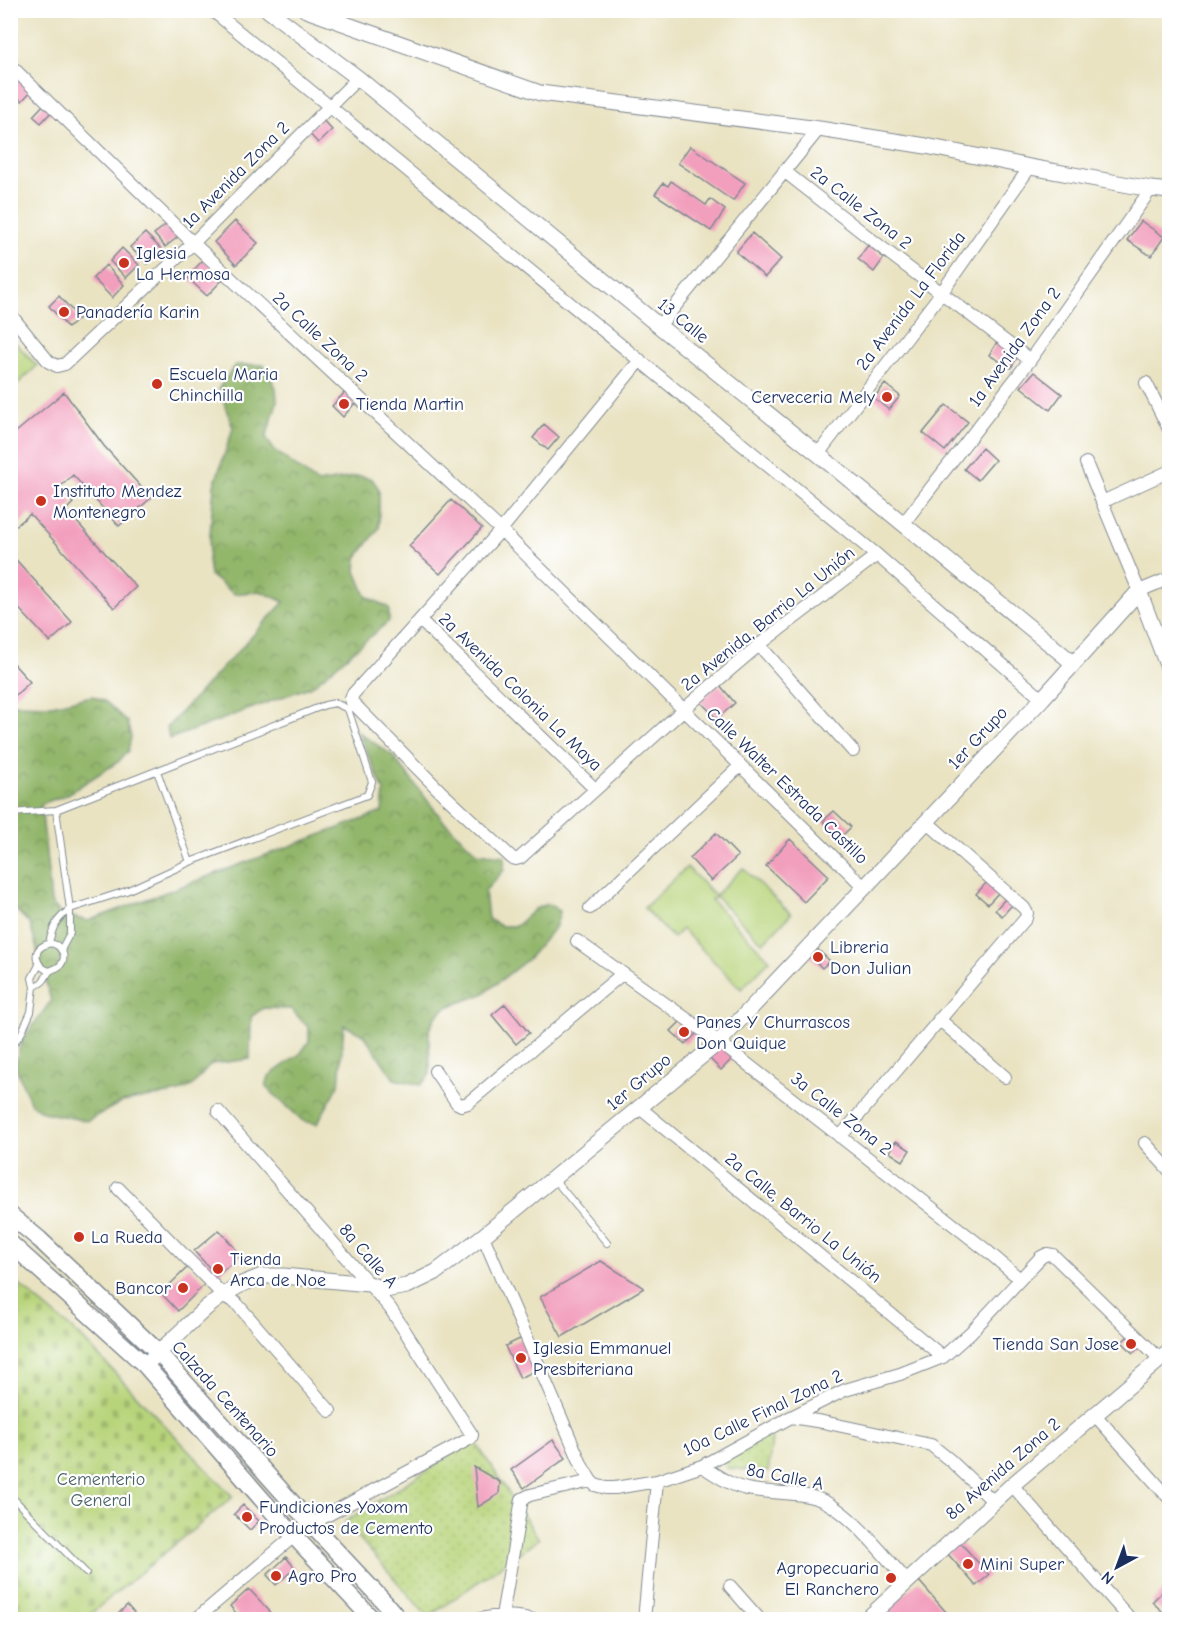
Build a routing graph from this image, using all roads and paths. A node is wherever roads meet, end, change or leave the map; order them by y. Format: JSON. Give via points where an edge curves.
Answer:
{"nodes":[{"id":1,"x":212,"y":10,"type":"edge"},
{"id":2,"x":268,"y":10,"type":"edge"},
{"id":3,"x":306,"y":10,"type":"edge"},
{"id":4,"x":10,"y":65,"type":"edge"},
{"id":5,"x":358,"y":78,"type":"junction"},
{"id":6,"x":330,"y":107,"type":"junction"},
{"id":7,"x":819,"y":129,"type":"junction"},
{"id":8,"x":1030,"y":167,"type":"junction"},
{"id":9,"x":784,"y":171,"type":"junction"},
{"id":10,"x":1151,"y":189,"type":"junction"},
{"id":11,"x":1170,"y":190,"type":"edge"},
{"id":12,"x":194,"y":243,"type":"junction"},
{"id":13,"x":942,"y":292,"type":"junction"},
{"id":14,"x":10,"y":314,"type":"edge"},
{"id":15,"x":659,"y":326,"type":"junction"},
{"id":16,"x":639,"y":360,"type":"junction"},
{"id":17,"x":1030,"y":360,"type":"junction"},
{"id":18,"x":1146,"y":383,"type":"dead end"},
{"id":19,"x":1170,"y":431,"type":"edge"},
{"id":20,"x":818,"y":454,"type":"junction"},
{"id":21,"x":1086,"y":463,"type":"dead end"},
{"id":22,"x":1170,"y":471,"type":"edge"},
{"id":23,"x":1102,"y":502,"type":"junction"},
{"id":24,"x":903,"y":524,"type":"junction"},
{"id":25,"x":501,"y":531,"type":"junction"},
{"id":26,"x":877,"y":555,"type":"junction"},
{"id":27,"x":1170,"y":578,"type":"edge"},
{"id":28,"x":1139,"y":591,"type":"junction"},
{"id":29,"x":421,"y":621,"type":"junction"},
{"id":30,"x":759,"y":645,"type":"junction"},
{"id":31,"x":1073,"y":663,"type":"junction"},
{"id":32,"x":1170,"y":673,"type":"edge"},
{"id":33,"x":1042,"y":699,"type":"junction"},
{"id":34,"x":683,"y":710,"type":"junction"},
{"id":35,"x":853,"y":751,"type":"dead end"},
{"id":36,"x":740,"y":766,"type":"junction"},
{"id":37,"x":157,"y":771,"type":"junction"},
{"id":38,"x":595,"y":789,"type":"junction"},
{"id":39,"x":56,"y":810,"type":"junction"},
{"id":40,"x":10,"y":813,"type":"edge"},
{"id":41,"x":927,"y":822,"type":"junction"},
{"id":42,"x":190,"y":862,"type":"junction"},
{"id":43,"x":865,"y":888,"type":"junction"},
{"id":44,"x":590,"y":908,"type":"dead end"},
{"id":45,"x":70,"y":909,"type":"junction"},
{"id":46,"x":577,"y":941,"type":"dead end"},
{"id":47,"x":49,"y":943,"type":"junction"},
{"id":48,"x":62,"y":950,"type":"junction"},
{"id":49,"x":39,"y":965,"type":"junction"},
{"id":50,"x":50,"y":970,"type":"junction"},
{"id":51,"x":622,"y":974,"type":"junction"},
{"id":52,"x":34,"y":987,"type":"junction"},
{"id":53,"x":939,"y":1020,"type":"junction"},
{"id":54,"x":719,"y":1042,"type":"junction"},
{"id":55,"x":10,"y":1048,"type":"edge"},
{"id":56,"x":435,"y":1071,"type":"dead end"},
{"id":57,"x":1005,"y":1077,"type":"dead end"},
{"id":58,"x":640,"y":1108,"type":"junction"},
{"id":59,"x":219,"y":1111,"type":"dead end"},
{"id":60,"x":840,"y":1137,"type":"junction"},
{"id":61,"x":1145,"y":1143,"type":"dead end"},
{"id":62,"x":1170,"y":1171,"type":"edge"},
{"id":63,"x":553,"y":1178,"type":"junction"},
{"id":64,"x":118,"y":1188,"type":"dead end"},
{"id":65,"x":10,"y":1215,"type":"edge"},
{"id":66,"x":483,"y":1236,"type":"junction"},
{"id":67,"x":10,"y":1243,"type":"edge"},
{"id":68,"x":608,"y":1243,"type":"dead end"},
{"id":69,"x":1020,"y":1279,"type":"junction"},
{"id":70,"x":369,"y":1284,"type":"junction"},
{"id":71,"x":222,"y":1295,"type":"junction"},
{"id":72,"x":158,"y":1352,"type":"junction"},
{"id":73,"x":1165,"y":1355,"type":"edge"},
{"id":74,"x":943,"y":1357,"type":"junction"},
{"id":75,"x":145,"y":1365,"type":"junction"},
{"id":76,"x":330,"y":1411,"type":"dead end"},
{"id":77,"x":1095,"y":1415,"type":"junction"},
{"id":78,"x":791,"y":1417,"type":"junction"},
{"id":79,"x":702,"y":1466,"type":"junction"},
{"id":80,"x":657,"y":1481,"type":"junction"},
{"id":81,"x":593,"y":1483,"type":"junction"},
{"id":82,"x":1012,"y":1485,"type":"junction"},
{"id":83,"x":10,"y":1495,"type":"edge"},
{"id":84,"x":1170,"y":1499,"type":"edge"},
{"id":85,"x":994,"y":1502,"type":"junction"},
{"id":86,"x":311,"y":1524,"type":"junction"},
{"id":87,"x":294,"y":1536,"type":"junction"},
{"id":88,"x":86,"y":1573,"type":"dead end"},
{"id":89,"x":907,"y":1581,"type":"junction"},
{"id":90,"x":730,"y":1586,"type":"dead end"},
{"id":91,"x":502,"y":1616,"type":"junction"},
{"id":92,"x":371,"y":1619,"type":"edge"},
{"id":93,"x":195,"y":1620,"type":"edge"},
{"id":94,"x":399,"y":1620,"type":"edge"},
{"id":95,"x":476,"y":1620,"type":"edge"},
{"id":96,"x":534,"y":1620,"type":"edge"},
{"id":97,"x":644,"y":1620,"type":"edge"},
{"id":98,"x":760,"y":1620,"type":"edge"},
{"id":99,"x":866,"y":1620,"type":"edge"},
{"id":100,"x":1131,"y":1620,"type":"edge"}],
"edges":[{"from":1,"to":6,"type":"street"},
{"from":2,"to":5,"type":"street","name":"13 Calle"},
{"from":3,"to":7,"type":"street","via":[[540,93]]},
{"from":4,"to":12,"type":"street","name":"2a Calle Zona 2"},
{"from":5,"to":6,"type":"street","name":"1a Avenida Zona 2"},
{"from":5,"to":15,"type":"street","name":"13 Calle"},
{"from":6,"to":12,"type":"street","name":"1a Avenida Zona 2"},
{"from":6,"to":16,"type":"street"},
{"from":7,"to":8,"type":"street"},
{"from":7,"to":9,"type":"street"},
{"from":8,"to":10,"type":"street"},
{"from":8,"to":13,"type":"street","name":"2a Avenida La Florida"},
{"from":9,"to":13,"type":"street","name":"2a Calle Zona 2"},
{"from":9,"to":15,"type":"street"},
{"from":10,"to":11,"type":"street"},
{"from":10,"to":17,"type":"street","name":"1a Avenida Zona 2"},
{"from":12,"to":14,"type":"street","name":"1a Avenida Zona 2","via":[[65,364],[49,362]]},
{"from":12,"to":25,"type":"street","name":"2a Calle Zona 2"},
{"from":13,"to":17,"type":"street","name":"2a Calle Zona 2"},
{"from":13,"to":20,"type":"street","name":"2a Avenida La Florida"},
{"from":15,"to":20,"type":"street","name":"13 Calle"},
{"from":16,"to":25,"type":"street"},
{"from":16,"to":26,"type":"street"},
{"from":17,"to":24,"type":"street","name":"1a Avenida Zona 2"},
{"from":18,"to":19,"type":"street"},
{"from":20,"to":24,"type":"street","name":"13 Calle"},
{"from":21,"to":23,"type":"street"},
{"from":22,"to":23,"type":"street"},
{"from":23,"to":28,"type":"street"},
{"from":24,"to":31,"type":"street","name":"13 Calle"},
{"from":25,"to":29,"type":"street"},
{"from":25,"to":34,"type":"street","name":"2a Calle Zona 2"},
{"from":26,"to":30,"type":"street","name":"2a Avenida, Barrio La Unión"},
{"from":26,"to":33,"type":"street","name":"2a Avenida, Barrio La Unión"},
{"from":27,"to":28,"type":"street"},
{"from":28,"to":31,"type":"street","name":"1er Grupo"},
{"from":28,"to":32,"type":"street"},
{"from":29,"to":38,"type":"street","name":"2a Avenida Colonia La Maya"},
{"from":29,"to":38,"type":"street","name":"2a Avenida, Barrio La Unión","via":[[351,699],[442,793],[516,859]]},
{"from":30,"to":34,"type":"street","name":"2a Avenida, Barrio La Unión"},
{"from":30,"to":35,"type":"street"},
{"from":31,"to":33,"type":"street","name":"1er Grupo"},
{"from":33,"to":41,"type":"street","name":"1er Grupo"},
{"from":34,"to":36,"type":"street","name":"Calle Walter Estrada Castillo"},
{"from":34,"to":38,"type":"street","name":"2a Avenida, Barrio La Unión"},
{"from":36,"to":43,"type":"street","name":"Calle Walter Estrada Castillo"},
{"from":36,"to":44,"type":"street"},
{"from":37,"to":39,"type":"lane"},
{"from":37,"to":42,"type":"lane"},
{"from":37,"to":42,"type":"lane","via":[[325,705],[348,709],[372,782],[367,795]]},
{"from":39,"to":40,"type":"lane"},
{"from":39,"to":45,"type":"lane"},
{"from":41,"to":43,"type":"street","name":"1er Grupo"},
{"from":41,"to":53,"type":"street","via":[[1027,913]]},
{"from":42,"to":45,"type":"lane","via":[[126,891]]},
{"from":43,"to":54,"type":"street","name":"1er Grupo"},
{"from":45,"to":47,"type":"lane","via":[[53,925]]},
{"from":45,"to":48,"type":"lane","via":[[69,933]]},
{"from":46,"to":51,"type":"street","name":"3a Calle Zona 2"},
{"from":47,"to":48,"type":"lane"},
{"from":47,"to":49,"type":"lane","via":[[37,951]]},
{"from":48,"to":50,"type":"lane","via":[[62,963]]},
{"from":49,"to":50,"type":"lane"},
{"from":49,"to":52,"type":"lane","via":[[32,978]]},
{"from":50,"to":52,"type":"lane","via":[[43,982]]},
{"from":51,"to":54,"type":"street","name":"3a Calle Zona 2"},
{"from":51,"to":56,"type":"street","via":[[468,1103],[457,1103]]},
{"from":52,"to":55,"type":"lane","via":[[31,1012]]},
{"from":53,"to":57,"type":"street"},
{"from":53,"to":60,"type":"street"},
{"from":54,"to":58,"type":"street","name":"1er Grupo"},
{"from":54,"to":60,"type":"street","name":"3a Calle Zona 2"},
{"from":58,"to":63,"type":"street","name":"1er Grupo"},
{"from":58,"to":74,"type":"street","name":"2a Calle, Barrio La Unión"},
{"from":59,"to":70,"type":"street","name":"8a Calle A"},
{"from":60,"to":69,"type":"street","name":"3a Calle Zona 2"},
{"from":61,"to":62,"type":"street"},
{"from":63,"to":66,"type":"street","name":"1er Grupo"},
{"from":63,"to":68,"type":"lane"},
{"from":64,"to":71,"type":"street"},
{"from":65,"to":72,"type":"main road","name":"Calzada Centenario"},
{"from":66,"to":70,"type":"street","name":"1er Grupo","via":[[436,1272],[407,1286],[385,1290]]},
{"from":66,"to":81,"type":"street","via":[[582,1466]]},
{"from":67,"to":75,"type":"main road","name":"Calzada Centenario"},
{"from":69,"to":73,"type":"street","name":"10a Calle Final Zona 2","via":[[1041,1257],[1053,1255]]},
{"from":69,"to":74,"type":"street","name":"10a Calle Final Zona 2"},
{"from":70,"to":71,"type":"street","name":"1er Grupo","via":[[262,1276]]},
{"from":70,"to":86,"type":"street","name":"8a Calle A","via":[[390,1308],[472,1435]]},
{"from":71,"to":72,"type":"street","name":"1er Grupo"},
{"from":71,"to":76,"type":"street","via":[[237,1304]]},
{"from":72,"to":75,"type":"street","name":"1er Grupo"},
{"from":72,"to":86,"type":"main road","name":"Calzada Centenario"},
{"from":73,"to":77,"type":"street","name":"8a Avenida Zona 2"},
{"from":74,"to":78,"type":"street","name":"10a Calle Final Zona 2","via":[[845,1390]]},
{"from":75,"to":87,"type":"main road","name":"Calzada Centenario"},
{"from":77,"to":82,"type":"street","name":"8a Avenida Zona 2"},
{"from":77,"to":84,"type":"street"},
{"from":78,"to":79,"type":"street","name":"10a Calle Final Zona 2"},
{"from":78,"to":85,"type":"street","via":[[931,1445]]},
{"from":79,"to":80,"type":"street","name":"10a Calle Final Zona 2"},
{"from":79,"to":89,"type":"street","name":"8a Calle A","via":[[747,1490],[798,1494],[832,1506],[849,1517]]},
{"from":80,"to":81,"type":"street","name":"10a Calle Final Zona 2","via":[[615,1488]]},
{"from":80,"to":97,"type":"street"},
{"from":81,"to":91,"type":"street","name":"10a Calle Final Zona 2","via":[[522,1498]]},
{"from":82,"to":85,"type":"street","name":"8a Avenida Zona 2"},
{"from":82,"to":100,"type":"street"},
{"from":83,"to":88,"type":"lane"},
{"from":85,"to":89,"type":"street","name":"8a Avenida Zona 2"},
{"from":86,"to":94,"type":"main road","name":"Calzada Centenario"},
{"from":87,"to":92,"type":"main road","name":"Calzada Centenario"},
{"from":87,"to":93,"type":"street"},
{"from":89,"to":99,"type":"street","name":"8a Avenida Zona 2"},
{"from":90,"to":98,"type":"street"},
{"from":91,"to":95,"type":"street"},
{"from":91,"to":96,"type":"street"}]}
